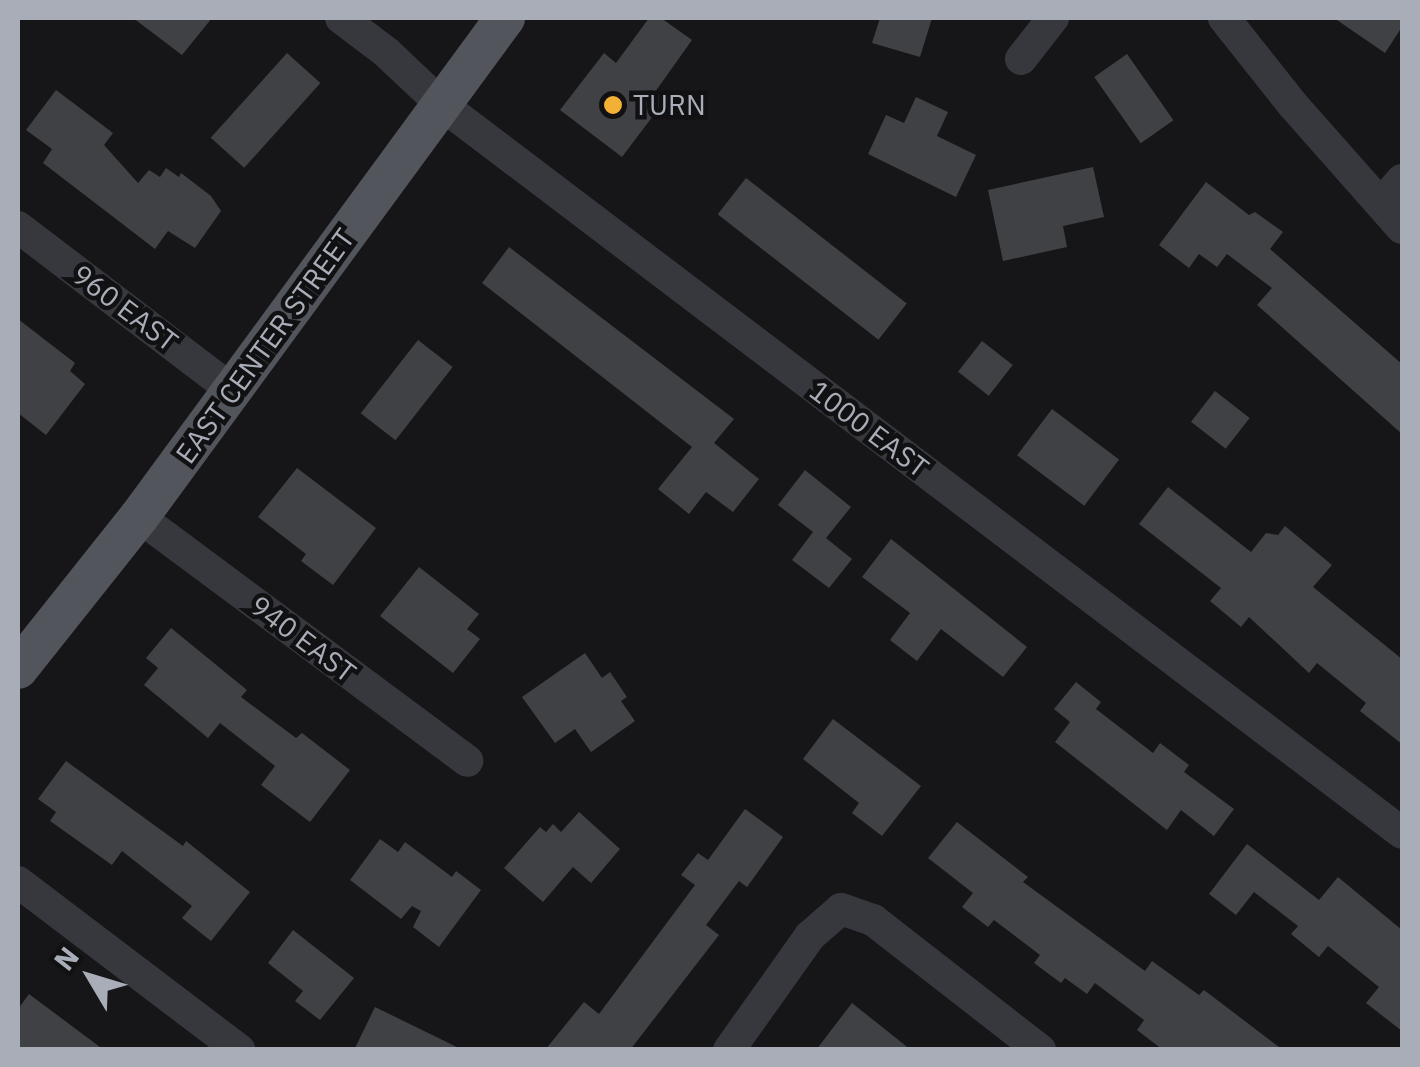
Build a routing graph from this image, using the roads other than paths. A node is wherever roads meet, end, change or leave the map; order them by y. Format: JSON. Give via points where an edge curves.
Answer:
{"nodes":[{"id":1,"x":340,"y":18,"type":"edge"},
{"id":2,"x":505,"y":18,"type":"edge"},
{"id":3,"x":1052,"y":18,"type":"edge"},
{"id":4,"x":1224,"y":18,"type":"edge"},
{"id":5,"x":1020,"y":59,"type":"dead end"},
{"id":6,"x":442,"y":105,"type":"junction"},
{"id":7,"x":1395,"y":204,"type":"edge"},
{"id":8,"x":18,"y":227,"type":"edge"},
{"id":9,"x":232,"y":390,"type":"junction"},
{"id":10,"x":139,"y":517,"type":"junction"},
{"id":11,"x":18,"y":669,"type":"edge"},
{"id":12,"x":467,"y":761,"type":"dead end"},
{"id":13,"x":1402,"y":833,"type":"edge"},
{"id":14,"x":18,"y":882,"type":"edge"},
{"id":15,"x":239,"y":1050,"type":"edge"},
{"id":16,"x":729,"y":1050,"type":"edge"},
{"id":17,"x":1040,"y":1050,"type":"edge"}],
"edges":[{"from":1,"to":6,"type":"street","name":"1000 EAST"},
{"from":2,"to":6,"type":"main road","name":"EAST CENTER STREET"},
{"from":3,"to":5,"type":"street"},
{"from":4,"to":7,"type":"street","via":[[1293,105]]},
{"from":6,"to":9,"type":"main road","name":"EAST CENTER STREET"},
{"from":6,"to":13,"type":"street","name":"1000 EAST"},
{"from":8,"to":9,"type":"street","name":"960 EAST"},
{"from":9,"to":10,"type":"main road","name":"EAST CENTER STREET"},
{"from":10,"to":11,"type":"main road","name":"EAST CENTER STREET"},
{"from":10,"to":12,"type":"street","name":"940 EAST"},
{"from":14,"to":15,"type":"street"},
{"from":16,"to":17,"type":"street","via":[[810,936],[841,909],[872,920]]}]}
